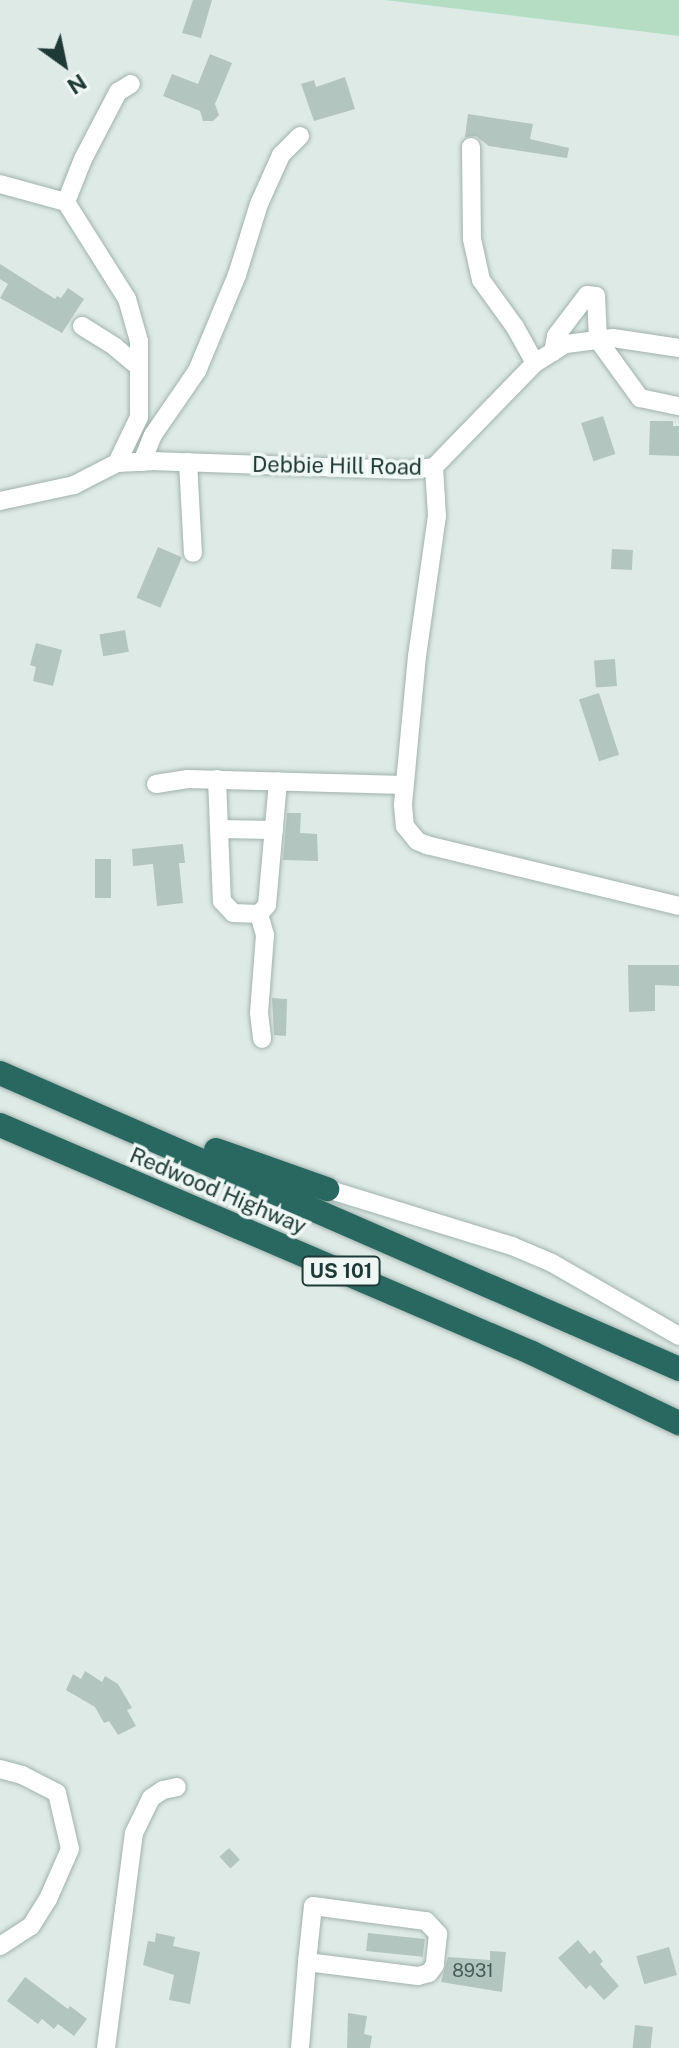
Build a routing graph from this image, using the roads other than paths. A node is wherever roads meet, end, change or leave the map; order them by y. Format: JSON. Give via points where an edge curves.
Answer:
{"nodes":[{"id":1,"x":131,"y":84,"type":"dead end"},
{"id":2,"x":300,"y":136,"type":"dead end"},
{"id":3,"x":471,"y":147,"type":"dead end"},
{"id":4,"x":0,"y":184,"type":"edge"},
{"id":5,"x":66,"y":202,"type":"junction"},
{"id":6,"x":82,"y":326,"type":"dead end"},
{"id":7,"x":598,"y":340,"type":"junction"},
{"id":8,"x":679,"y":348,"type":"edge"},
{"id":9,"x":553,"y":352,"type":"junction"},
{"id":10,"x":535,"y":363,"type":"junction"},
{"id":11,"x":139,"y":367,"type":"junction"},
{"id":12,"x":679,"y":406,"type":"edge"},
{"id":13,"x":142,"y":462,"type":"junction"},
{"id":14,"x":188,"y":462,"type":"junction"},
{"id":15,"x":117,"y":463,"type":"junction"},
{"id":16,"x":434,"y":467,"type":"junction"},
{"id":17,"x":0,"y":501,"type":"edge"},
{"id":18,"x":193,"y":553,"type":"dead end"},
{"id":19,"x":217,"y":779,"type":"junction"},
{"id":20,"x":278,"y":781,"type":"junction"},
{"id":21,"x":156,"y":784,"type":"dead end"},
{"id":22,"x":404,"y":785,"type":"junction"},
{"id":23,"x":219,"y":829,"type":"junction"},
{"id":24,"x":274,"y":830,"type":"junction"},
{"id":25,"x":679,"y":906,"type":"edge"},
{"id":26,"x":259,"y":914,"type":"junction"},
{"id":27,"x":262,"y":1039,"type":"dead end"},
{"id":28,"x":0,"y":1073,"type":"edge"},
{"id":29,"x":0,"y":1125,"type":"edge"},
{"id":30,"x":327,"y":1189,"type":"joint"},
{"id":31,"x":679,"y":1336,"type":"edge"},
{"id":32,"x":679,"y":1369,"type":"edge"},
{"id":33,"x":679,"y":1423,"type":"edge"},
{"id":34,"x":0,"y":1769,"type":"edge"},
{"id":35,"x":177,"y":1787,"type":"dead end"},
{"id":36,"x":0,"y":1946,"type":"edge"},
{"id":37,"x":307,"y":1962,"type":"junction"},
{"id":38,"x":106,"y":2048,"type":"edge"},
{"id":39,"x":300,"y":2048,"type":"edge"}],
"edges":[{"from":1,"to":5,"type":"street","via":[[118,92]]},
{"from":2,"to":13,"type":"street","via":[[275,168],[197,371],[153,435]]},
{"from":3,"to":10,"type":"street","via":[[472,239],[481,280]]},
{"from":4,"to":5,"type":"street"},
{"from":5,"to":11,"type":"street","via":[[127,299],[139,341]]},
{"from":6,"to":11,"type":"street"},
{"from":7,"to":8,"type":"street","name":"Debbie Hill Road"},
{"from":7,"to":9,"type":"street","name":"Debbie Hill Road","via":[[566,344]]},
{"from":7,"to":9,"type":"street","via":[[598,303],[596,296],[587,295],[556,336]]},
{"from":7,"to":12,"type":"street","via":[[640,398]]},
{"from":9,"to":10,"type":"street","name":"Debbie Hill Road"},
{"from":10,"to":16,"type":"street","name":"Debbie Hill Road"},
{"from":11,"to":15,"type":"street","via":[[139,417]]},
{"from":13,"to":14,"type":"street","name":"Debbie Hill Road"},
{"from":13,"to":15,"type":"street","name":"Debbie Hill Road"},
{"from":14,"to":16,"type":"street","name":"Debbie Hill Road"},
{"from":14,"to":18,"type":"street"},
{"from":15,"to":17,"type":"street","name":"Debbie Hill Road","via":[[74,485]]},
{"from":16,"to":22,"type":"street","via":[[437,516]]},
{"from":19,"to":20,"type":"street"},
{"from":19,"to":21,"type":"street"},
{"from":19,"to":23,"type":"street"},
{"from":20,"to":22,"type":"street"},
{"from":20,"to":24,"type":"street"},
{"from":22,"to":25,"type":"street","via":[[402,817],[417,841]]},
{"from":23,"to":24,"type":"street"},
{"from":23,"to":26,"type":"street","via":[[222,901],[233,913]]},
{"from":24,"to":26,"type":"street","via":[[267,905]]},
{"from":26,"to":27,"type":"street","via":[[265,935]]},
{"from":28,"to":30,"type":"highway"},
{"from":28,"to":32,"type":"highway","name":"Redwood Highway","number":"US 101"},
{"from":29,"to":33,"type":"highway","name":"Redwood Highway","number":"US 101","via":[[532,1353]]},
{"from":30,"to":31,"type":"street","via":[[512,1246],[552,1263]]},
{"from":34,"to":36,"type":"street","via":[[57,1793],[70,1849],[31,1926]]},
{"from":35,"to":38,"type":"street","via":[[151,1798],[134,1833]]},
{"from":37,"to":37,"type":"street","via":[[418,1976],[435,1965],[438,1934],[426,1921],[313,1906]]},
{"from":37,"to":39,"type":"street"}]}
